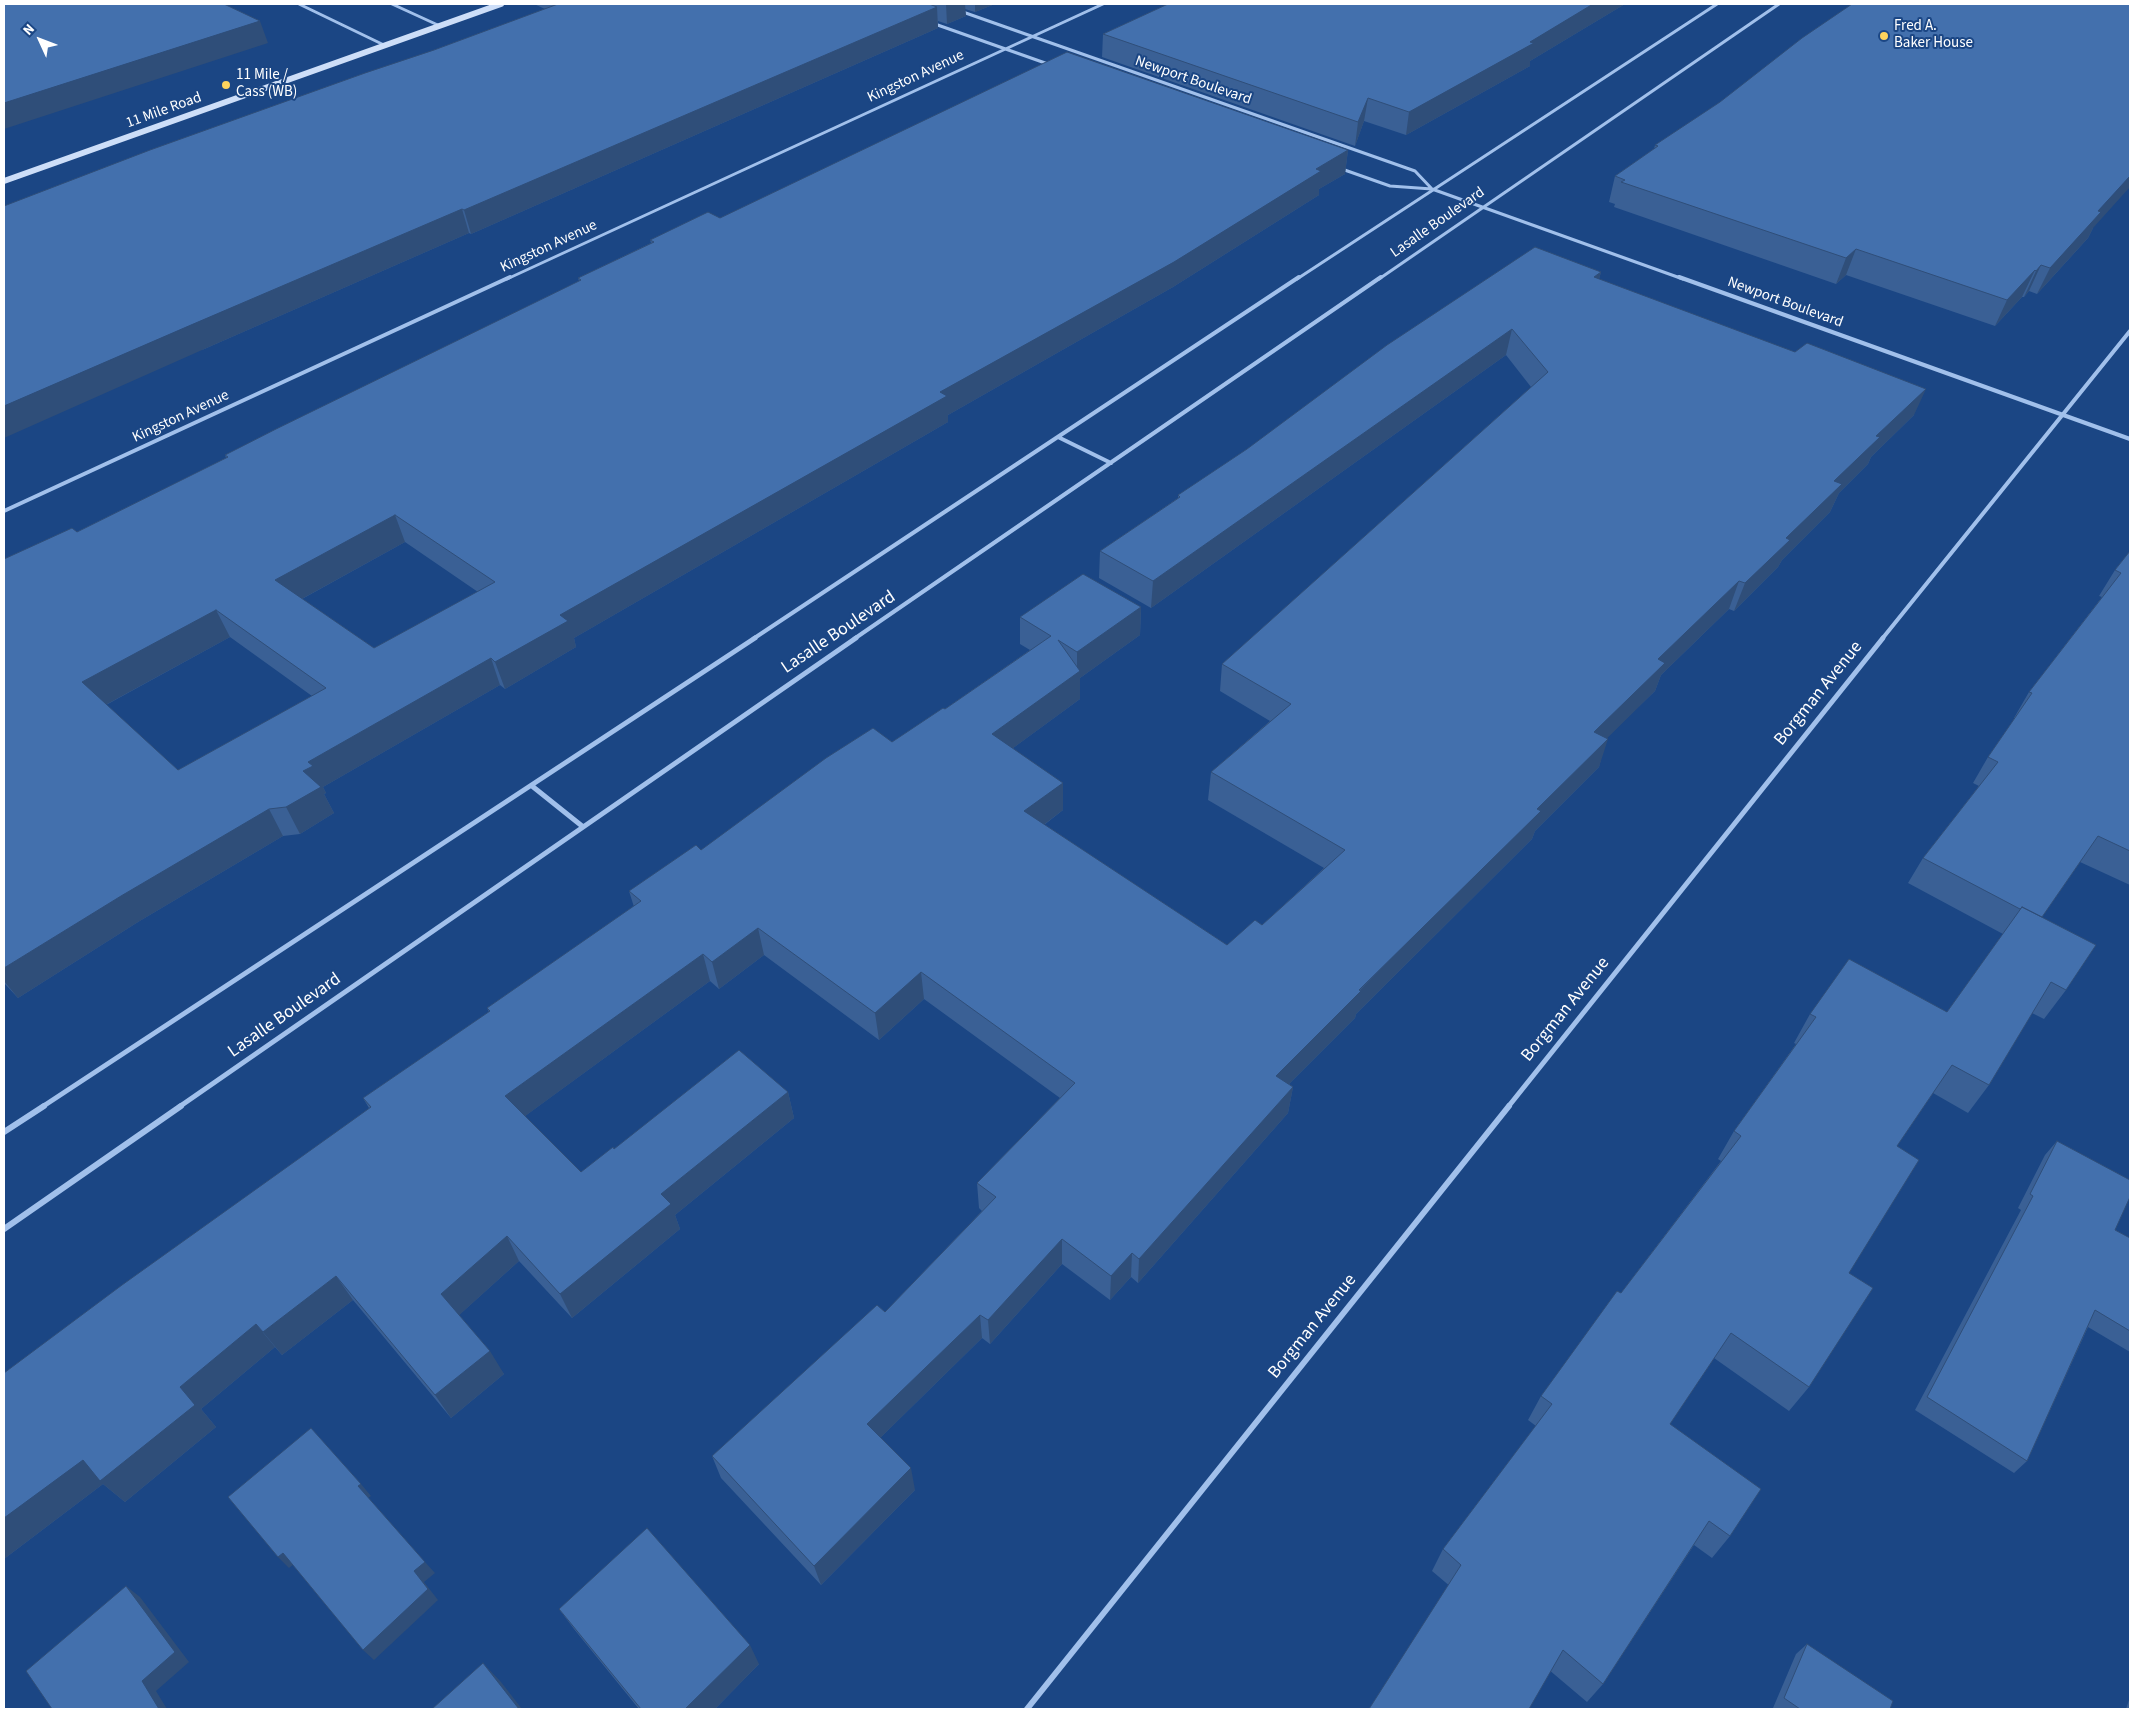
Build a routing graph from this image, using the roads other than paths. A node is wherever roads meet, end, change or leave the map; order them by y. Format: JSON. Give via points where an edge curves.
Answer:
{"nodes":[{"id":1,"x":299,"y":4,"type":"edge"},
{"id":2,"x":392,"y":4,"type":"edge"},
{"id":3,"x":502,"y":4,"type":"edge"},
{"id":4,"x":1103,"y":4,"type":"edge"},
{"id":5,"x":1717,"y":4,"type":"edge"},
{"id":6,"x":1779,"y":4,"type":"edge"},
{"id":7,"x":958,"y":10,"type":"dead end"},
{"id":8,"x":923,"y":20,"type":"edge"},
{"id":9,"x":440,"y":26,"type":"junction"},
{"id":10,"x":1032,"y":36,"type":"junction"},
{"id":11,"x":384,"y":45,"type":"junction"},
{"id":12,"x":1004,"y":49,"type":"junction"},
{"id":13,"x":1055,"y":67,"type":"edge"},
{"id":14,"x":1334,"y":166,"type":"edge"},
{"id":15,"x":4,"y":181,"type":"edge"},
{"id":16,"x":1432,"y":189,"type":"junction"},
{"id":17,"x":1483,"y":207,"type":"junction"},
{"id":18,"x":2130,"y":331,"type":"edge"},
{"id":19,"x":2062,"y":414,"type":"junction"},
{"id":20,"x":1058,"y":437,"type":"junction"},
{"id":21,"x":2130,"y":439,"type":"edge"},
{"id":22,"x":1111,"y":463,"type":"junction"},
{"id":23,"x":4,"y":511,"type":"edge"},
{"id":24,"x":532,"y":786,"type":"junction"},
{"id":25,"x":582,"y":826,"type":"junction"},
{"id":26,"x":4,"y":1132,"type":"edge"},
{"id":27,"x":4,"y":1229,"type":"edge"},
{"id":28,"x":1027,"y":1709,"type":"edge"}],
"edges":[{"from":1,"to":11,"type":"street"},
{"from":2,"to":9,"type":"street"},
{"from":3,"to":9,"type":"main road","name":"11 Mile Road"},
{"from":4,"to":10,"type":"street","name":"Kingston Avenue"},
{"from":5,"to":16,"type":"street","name":"Lasalle Boulevard"},
{"from":6,"to":17,"type":"street","name":"Lasalle Boulevard"},
{"from":7,"to":10,"type":"street","name":"Newport Boulevard"},
{"from":8,"to":12,"type":"street"},
{"from":9,"to":11,"type":"main road","name":"11 Mile Road"},
{"from":10,"to":12,"type":"street","name":"Kingston Avenue"},
{"from":10,"to":16,"type":"street","name":"Newport Boulevard","via":[[1416,170]]},
{"from":11,"to":15,"type":"main road","name":"11 Mile Road"},
{"from":12,"to":13,"type":"street"},
{"from":12,"to":23,"type":"street","name":"Kingston Avenue"},
{"from":14,"to":16,"type":"street","name":"Newport Boulevard","via":[[1390,186]]},
{"from":16,"to":17,"type":"street","name":"Newport Boulevard"},
{"from":16,"to":20,"type":"street","name":"Lasalle Boulevard"},
{"from":17,"to":19,"type":"street","name":"Newport Boulevard"},
{"from":17,"to":22,"type":"street","name":"Lasalle Boulevard"},
{"from":18,"to":19,"type":"street","name":"Borgman Avenue"},
{"from":19,"to":21,"type":"street","name":"Newport Boulevard"},
{"from":19,"to":28,"type":"street","name":"Borgman Avenue"},
{"from":20,"to":22,"type":"street"},
{"from":20,"to":24,"type":"street","name":"Lasalle Boulevard"},
{"from":22,"to":25,"type":"street","name":"Lasalle Boulevard"},
{"from":24,"to":25,"type":"street"},
{"from":24,"to":26,"type":"street","name":"Lasalle Boulevard"},
{"from":25,"to":27,"type":"street","name":"Lasalle Boulevard"}]}
